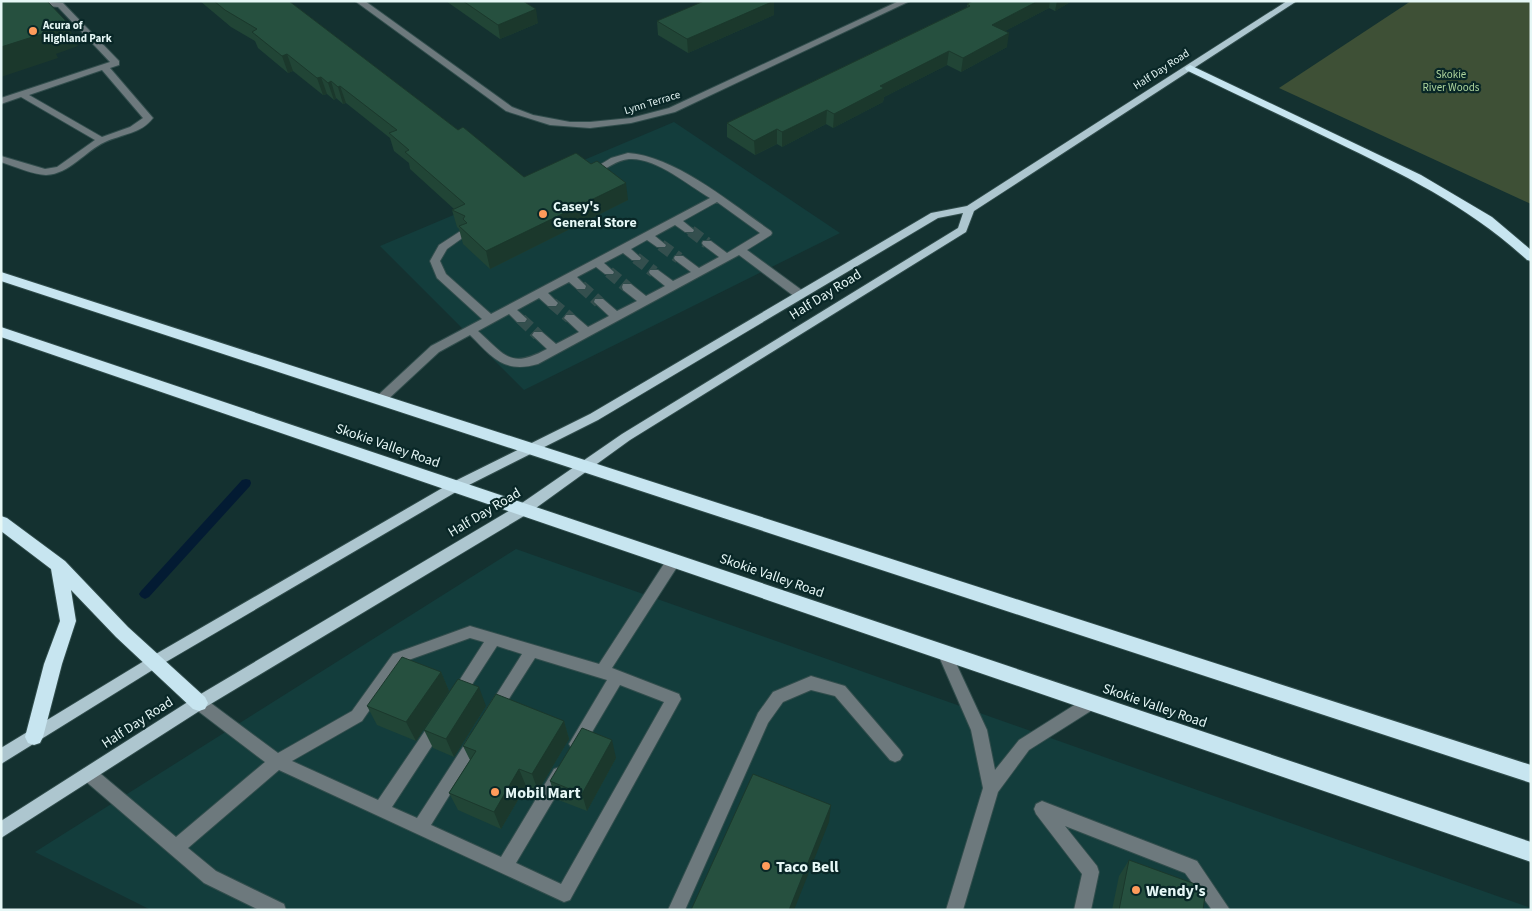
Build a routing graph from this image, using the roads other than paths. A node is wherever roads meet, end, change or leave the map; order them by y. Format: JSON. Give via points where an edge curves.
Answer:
{"nodes":[{"id":1,"x":359,"y":1,"type":"edge"},
{"id":2,"x":906,"y":1,"type":"edge"},
{"id":3,"x":1293,"y":1,"type":"edge"},
{"id":4,"x":1,"y":14,"type":"edge"},
{"id":5,"x":104,"y":67,"type":"junction"},
{"id":6,"x":1190,"y":68,"type":"junction"},
{"id":7,"x":21,"y":94,"type":"junction"},
{"id":8,"x":1,"y":101,"type":"edge"},
{"id":9,"x":101,"y":140,"type":"junction"},
{"id":10,"x":1,"y":159,"type":"edge"},
{"id":11,"x":592,"y":172,"type":"edge"},
{"id":12,"x":717,"y":198,"type":"junction"},
{"id":13,"x":970,"y":209,"type":"junction"},
{"id":14,"x":675,"y":220,"type":"junction"},
{"id":15,"x":688,"y":230,"type":"tunnel mouth"},
{"id":16,"x":463,"y":234,"type":"edge"},
{"id":17,"x":647,"y":235,"type":"junction"},
{"id":18,"x":707,"y":243,"type":"tunnel mouth"},
{"id":19,"x":660,"y":245,"type":"tunnel mouth"},
{"id":20,"x":623,"y":248,"type":"junction"},
{"id":21,"x":740,"y":250,"type":"junction"},
{"id":22,"x":1531,"y":257,"type":"edge"},
{"id":23,"x":636,"y":258,"type":"tunnel mouth"},
{"id":24,"x":679,"y":258,"type":"tunnel mouth"},
{"id":25,"x":726,"y":258,"type":"junction"},
{"id":26,"x":597,"y":262,"type":"junction"},
{"id":27,"x":609,"y":272,"type":"tunnel mouth"},
{"id":28,"x":654,"y":272,"type":"tunnel mouth"},
{"id":29,"x":698,"y":272,"type":"junction"},
{"id":30,"x":1,"y":276,"type":"edge"},
{"id":31,"x":570,"y":277,"type":"junction"},
{"id":32,"x":581,"y":286,"type":"tunnel mouth"},
{"id":33,"x":672,"y":286,"type":"junction"},
{"id":34,"x":627,"y":287,"type":"tunnel mouth"},
{"id":35,"x":541,"y":293,"type":"junction"},
{"id":36,"x":799,"y":294,"type":"junction"},
{"id":37,"x":645,"y":301,"type":"junction"},
{"id":38,"x":552,"y":302,"type":"tunnel mouth"},
{"id":39,"x":599,"y":302,"type":"tunnel mouth"},
{"id":40,"x":510,"y":309,"type":"junction"},
{"id":41,"x":616,"y":316,"type":"junction"},
{"id":42,"x":570,"y":318,"type":"tunnel mouth"},
{"id":43,"x":521,"y":319,"type":"tunnel mouth"},
{"id":44,"x":490,"y":320,"type":"junction"},
{"id":45,"x":471,"y":330,"type":"junction"},
{"id":46,"x":1,"y":332,"type":"edge"},
{"id":47,"x":587,"y":332,"type":"junction"},
{"id":48,"x":538,"y":335,"type":"tunnel mouth"},
{"id":49,"x":555,"y":350,"type":"junction"},
{"id":50,"x":380,"y":400,"type":"junction"},
{"id":51,"x":530,"y":448,"type":"junction"},
{"id":52,"x":584,"y":466,"type":"junction"},
{"id":53,"x":456,"y":486,"type":"junction"},
{"id":54,"x":524,"y":509,"type":"junction"},
{"id":55,"x":1,"y":522,"type":"edge"},
{"id":56,"x":674,"y":560,"type":"junction"},
{"id":57,"x":59,"y":566,"type":"junction"},
{"id":58,"x":494,"y":639,"type":"junction"},
{"id":59,"x":532,"y":650,"type":"junction"},
{"id":60,"x":944,"y":652,"type":"junction"},
{"id":61,"x":154,"y":662,"type":"junction"},
{"id":62,"x":610,"y":674,"type":"junction"},
{"id":63,"x":1092,"y":702,"type":"junction"},
{"id":64,"x":199,"y":703,"type":"junction"},
{"id":65,"x":34,"y":737,"type":"junction"},
{"id":66,"x":895,"y":755,"type":"dead end"},
{"id":67,"x":1,"y":757,"type":"edge"},
{"id":68,"x":277,"y":762,"type":"junction"},
{"id":69,"x":89,"y":774,"type":"junction"},
{"id":70,"x":1531,"y":774,"type":"edge"},
{"id":71,"x":991,"y":788,"type":"junction"},
{"id":72,"x":381,"y":809,"type":"junction"},
{"id":73,"x":420,"y":828,"type":"junction"},
{"id":74,"x":1,"y":830,"type":"edge"},
{"id":75,"x":176,"y":848,"type":"junction"},
{"id":76,"x":1531,"y":852,"type":"edge"},
{"id":77,"x":505,"y":866,"type":"junction"},
{"id":78,"x":278,"y":910,"type":"edge"},
{"id":79,"x":676,"y":910,"type":"edge"},
{"id":80,"x":954,"y":910,"type":"edge"},
{"id":81,"x":1082,"y":910,"type":"edge"},
{"id":82,"x":1222,"y":910,"type":"edge"}],
"edges":[{"from":1,"to":2,"type":"street","name":"Lynn Terrace","via":[[509,109],[526,117],[556,123],[601,126],[634,122],[672,110]]},
{"from":3,"to":6,"type":"main road","name":"Half Day Road"},
{"from":4,"to":5,"type":"street","via":[[36,3],[60,5],[116,63]]},
{"from":5,"to":7,"type":"street"},
{"from":5,"to":9,"type":"street","via":[[148,118],[144,124]]},
{"from":6,"to":13,"type":"main road","name":"Half Day Road"},
{"from":6,"to":22,"type":"highway","via":[[1414,174],[1506,232]]},
{"from":7,"to":8,"type":"street"},
{"from":7,"to":9,"type":"street"},
{"from":9,"to":10,"type":"street","via":[[60,169],[52,171],[45,172]]},
{"from":11,"to":12,"type":"street","via":[[627,156],[636,157],[656,162]]},
{"from":12,"to":14,"type":"street"},
{"from":12,"to":21,"type":"street","via":[[767,233]]},
{"from":13,"to":36,"type":"main road","name":"Half Day Road","via":[[935,215]]},
{"from":13,"to":52,"type":"main road","name":"Half Day Road","via":[[962,230]]},
{"from":14,"to":15,"type":"street"},
{"from":14,"to":17,"type":"street"},
{"from":16,"to":44,"type":"street","via":[[443,247],[435,262],[441,276]]},
{"from":17,"to":19,"type":"street"},
{"from":17,"to":20,"type":"street"},
{"from":18,"to":25,"type":"street"},
{"from":20,"to":23,"type":"street"},
{"from":20,"to":26,"type":"street"},
{"from":21,"to":25,"type":"street"},
{"from":21,"to":36,"type":"street"},
{"from":24,"to":29,"type":"street"},
{"from":25,"to":29,"type":"street"},
{"from":26,"to":27,"type":"street"},
{"from":26,"to":31,"type":"street"},
{"from":28,"to":33,"type":"street"},
{"from":29,"to":33,"type":"street"},
{"from":30,"to":50,"type":"highway"},
{"from":31,"to":32,"type":"street"},
{"from":31,"to":35,"type":"street"},
{"from":33,"to":37,"type":"street"},
{"from":34,"to":37,"type":"street"},
{"from":35,"to":38,"type":"street"},
{"from":35,"to":40,"type":"street"},
{"from":36,"to":51,"type":"main road","name":"Half Day Road","via":[[594,417]]},
{"from":37,"to":41,"type":"street"},
{"from":39,"to":41,"type":"street"},
{"from":40,"to":43,"type":"street"},
{"from":40,"to":44,"type":"street"},
{"from":41,"to":47,"type":"street"},
{"from":42,"to":47,"type":"street"},
{"from":44,"to":45,"type":"street"},
{"from":45,"to":49,"type":"street","via":[[502,358],[518,364],[534,361]]},
{"from":45,"to":50,"type":"street","via":[[436,349]]},
{"from":46,"to":53,"type":"highway","name":"Skokie Valley Road"},
{"from":47,"to":49,"type":"street"},
{"from":48,"to":49,"type":"street"},
{"from":50,"to":51,"type":"highway"},
{"from":51,"to":52,"type":"highway"},
{"from":51,"to":53,"type":"main road","name":"Half Day Road"},
{"from":52,"to":54,"type":"main road","name":"Half Day Road"},
{"from":52,"to":70,"type":"highway"},
{"from":53,"to":54,"type":"highway","name":"Skokie Valley Road"},
{"from":53,"to":61,"type":"main road","name":"Half Day Road"},
{"from":54,"to":56,"type":"highway","name":"Skokie Valley Road"},
{"from":54,"to":64,"type":"main road","name":"Half Day Road"},
{"from":55,"to":57,"type":"highway"},
{"from":56,"to":60,"type":"highway","name":"Skokie Valley Road"},
{"from":56,"to":62,"type":"street"},
{"from":57,"to":61,"type":"highway"},
{"from":57,"to":65,"type":"highway","via":[[68,621]]},
{"from":58,"to":59,"type":"street"},
{"from":58,"to":68,"type":"street","via":[[470,632],[398,658],[357,716]]},
{"from":58,"to":72,"type":"street"},
{"from":59,"to":62,"type":"street"},
{"from":59,"to":73,"type":"street"},
{"from":60,"to":63,"type":"highway","name":"Skokie Valley Road"},
{"from":60,"to":71,"type":"street","via":[[979,730]]},
{"from":61,"to":64,"type":"highway"},
{"from":61,"to":65,"type":"main road","name":"Half Day Road"},
{"from":62,"to":77,"type":"street"},
{"from":62,"to":77,"type":"street","via":[[674,699],[564,894]]},
{"from":63,"to":71,"type":"street","via":[[1024,746]]},
{"from":63,"to":76,"type":"highway","name":"Skokie Valley Road"},
{"from":64,"to":68,"type":"street"},
{"from":64,"to":69,"type":"main road","name":"Half Day Road"},
{"from":65,"to":67,"type":"main road","name":"Half Day Road"},
{"from":66,"to":79,"type":"street","via":[[840,691],[811,683],[778,697],[763,718]]},
{"from":68,"to":72,"type":"street"},
{"from":68,"to":75,"type":"street"},
{"from":69,"to":74,"type":"main road","name":"Half Day Road"},
{"from":69,"to":75,"type":"street"},
{"from":71,"to":80,"type":"street"},
{"from":72,"to":73,"type":"street"},
{"from":73,"to":77,"type":"street"},
{"from":75,"to":78,"type":"street","via":[[210,877]]},
{"from":81,"to":82,"type":"street","via":[[1091,872],[1042,809],[1191,867]]}]}
